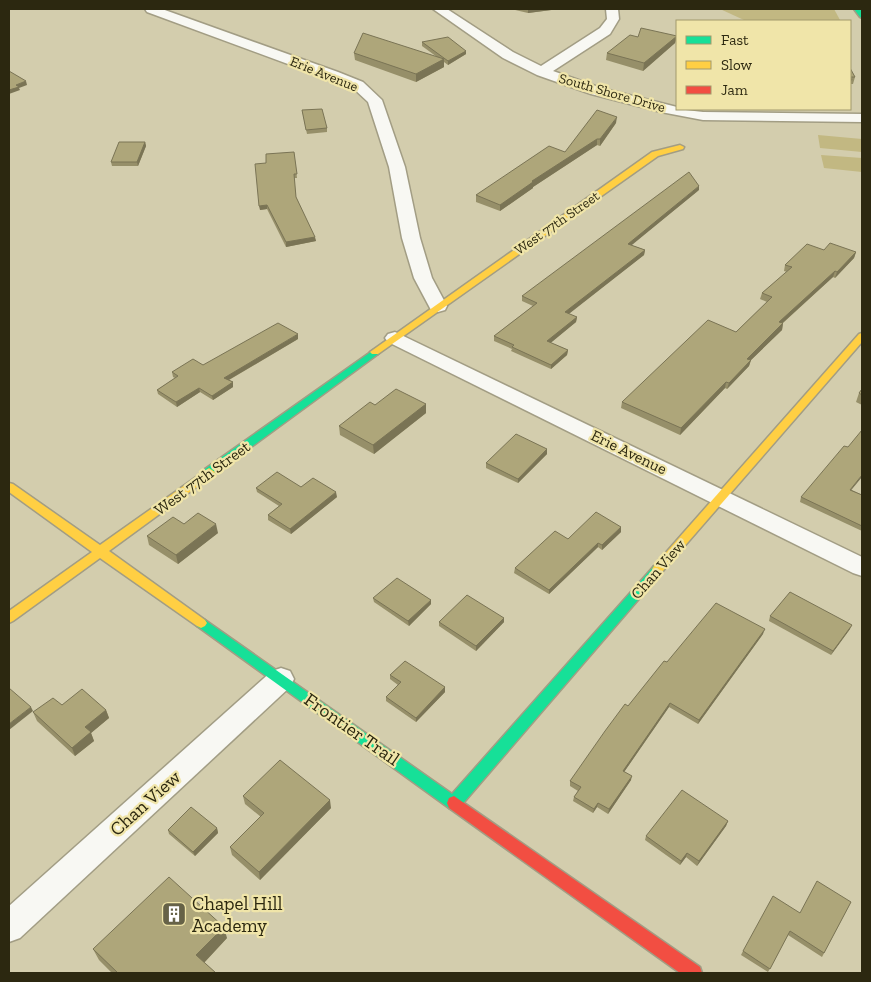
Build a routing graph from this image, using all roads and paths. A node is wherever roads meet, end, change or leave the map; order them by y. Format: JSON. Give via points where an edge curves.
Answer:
{"nodes":[{"id":1,"x":151,"y":9,"type":"edge"},
{"id":2,"x":439,"y":9,"type":"edge"},
{"id":3,"x":612,"y":9,"type":"edge"},
{"id":4,"x":857,"y":9,"type":"edge"},
{"id":5,"x":862,"y":16,"type":"edge"},
{"id":6,"x":542,"y":72,"type":"junction"},
{"id":7,"x":862,"y":118,"type":"edge"},
{"id":8,"x":680,"y":147,"type":"dead end"},
{"id":9,"x":438,"y":306,"type":"junction"},
{"id":10,"x":862,"y":336,"type":"edge"},
{"id":11,"x":395,"y":338,"type":"junction"},
{"id":12,"x":9,"y":487,"type":"edge"},
{"id":13,"x":720,"y":497,"type":"junction"},
{"id":14,"x":101,"y":552,"type":"junction"},
{"id":15,"x":862,"y":567,"type":"edge"},
{"id":16,"x":9,"y":618,"type":"edge"},
{"id":17,"x":281,"y":679,"type":"junction"},
{"id":18,"x":454,"y":802,"type":"junction"},
{"id":19,"x":9,"y":927,"type":"edge"},
{"id":20,"x":694,"y":973,"type":"edge"}],
"edges":[{"from":1,"to":9,"type":"street","name":"Erie Avenue","via":[[342,79],[358,86],[375,100],[397,167],[411,238],[423,278]]},
{"from":2,"to":6,"type":"street","name":"South Shore Drive","via":[[508,55]]},
{"from":3,"to":6,"type":"street","via":[[613,19],[605,30]]},
{"from":4,"to":5,"type":"street"},
{"from":6,"to":7,"type":"street","name":"South Shore Drive","via":[[596,91],[703,116]]},
{"from":8,"to":9,"type":"street","name":"West 77th Street","via":[[655,154]]},
{"from":9,"to":11,"type":"street","name":"West 77th Street"},
{"from":10,"to":13,"type":"street","name":"Chan View"},
{"from":11,"to":13,"type":"street","name":"Erie Avenue"},
{"from":11,"to":14,"type":"street","name":"West 77th Street"},
{"from":12,"to":14,"type":"street","name":"Frontier Trail"},
{"from":13,"to":15,"type":"street","name":"Erie Avenue"},
{"from":13,"to":18,"type":"street","name":"Chan View"},
{"from":14,"to":16,"type":"street","name":"West 77th Street"},
{"from":14,"to":17,"type":"street","name":"Frontier Trail"},
{"from":17,"to":18,"type":"street","name":"Frontier Trail"},
{"from":17,"to":19,"type":"street","name":"Chan View"},
{"from":18,"to":20,"type":"street","name":"Frontier Trail"}]}
